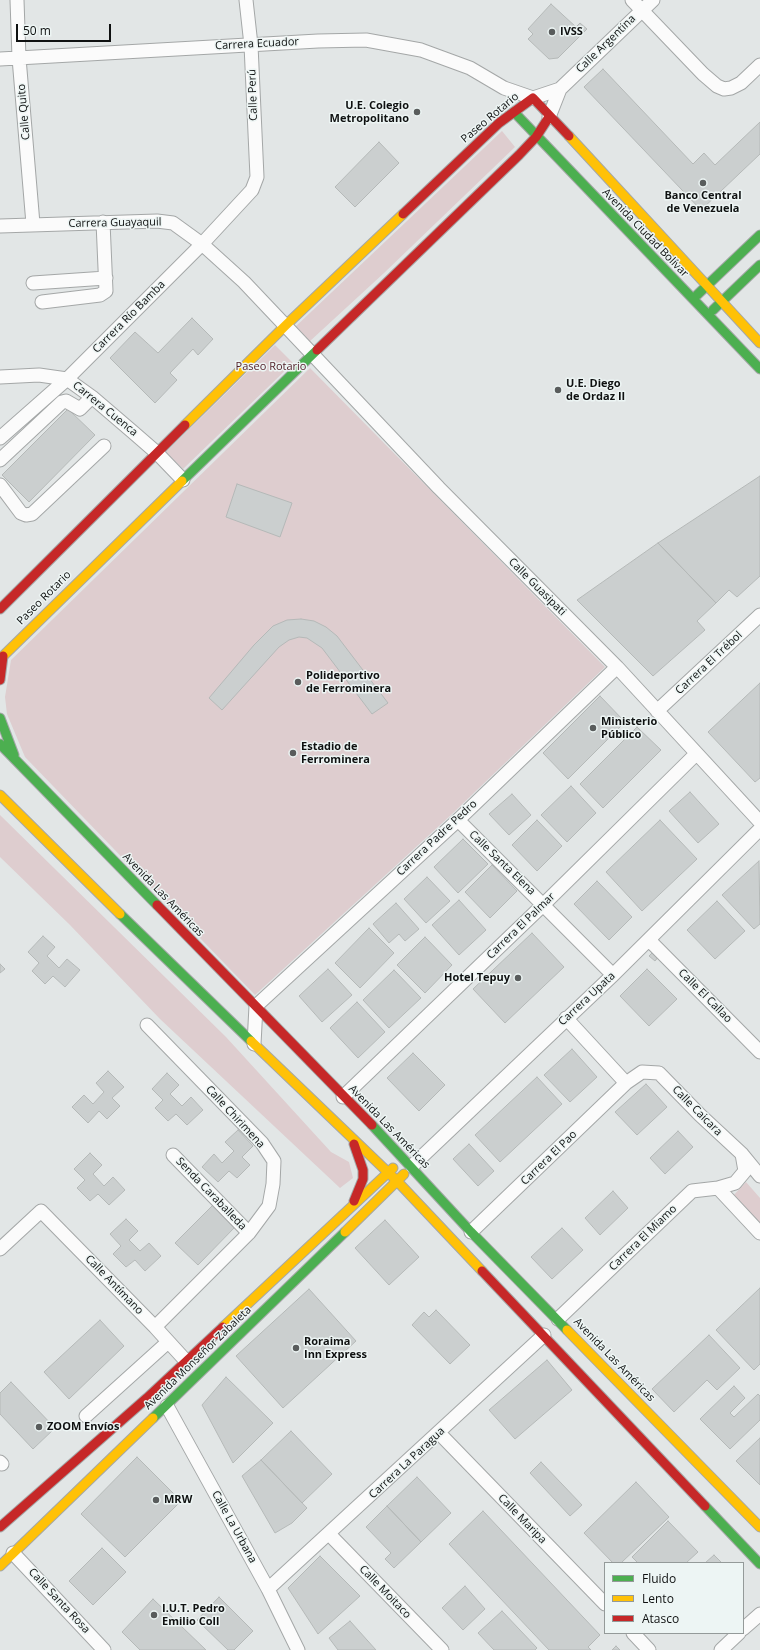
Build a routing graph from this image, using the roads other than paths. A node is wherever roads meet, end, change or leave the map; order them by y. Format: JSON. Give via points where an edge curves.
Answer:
{"nodes":[{"id":1,"x":17,"y":0,"type":"edge"},
{"id":2,"x":246,"y":0,"type":"edge"},
{"id":3,"x":632,"y":0,"type":"edge"},
{"id":4,"x":653,"y":0,"type":"edge"},
{"id":5,"x":642,"y":10,"type":"junction"},
{"id":6,"x":251,"y":45,"type":"junction"},
{"id":7,"x":20,"y":58,"type":"junction"},
{"id":8,"x":0,"y":59,"type":"edge"},
{"id":9,"x":760,"y":65,"type":"edge"},
{"id":10,"x":504,"y":88,"type":"junction"},
{"id":11,"x":560,"y":89,"type":"junction"},
{"id":12,"x":533,"y":98,"type":"junction"},
{"id":13,"x":514,"y":112,"type":"junction"},
{"id":14,"x":549,"y":117,"type":"junction"},
{"id":15,"x":536,"y":137,"type":"junction"},
{"id":16,"x":252,"y":190,"type":"joint"},
{"id":17,"x":103,"y":222,"type":"junction"},
{"id":18,"x":34,"y":224,"type":"junction"},
{"id":19,"x":0,"y":226,"type":"edge"},
{"id":20,"x":760,"y":235,"type":"edge"},
{"id":21,"x":202,"y":244,"type":"junction"},
{"id":22,"x":760,"y":265,"type":"edge"},
{"id":23,"x":106,"y":278,"type":"junction"},
{"id":24,"x":33,"y":283,"type":"dead end"},
{"id":25,"x":706,"y":287,"type":"junction"},
{"id":26,"x":693,"y":299,"type":"junction"},
{"id":27,"x":42,"y":302,"type":"dead end"},
{"id":28,"x":721,"y":302,"type":"junction"},
{"id":29,"x":709,"y":314,"type":"junction"},
{"id":30,"x":286,"y":325,"type":"junction"},
{"id":31,"x":760,"y":343,"type":"edge"},
{"id":32,"x":312,"y":354,"type":"junction"},
{"id":33,"x":760,"y":369,"type":"edge"},
{"id":34,"x":0,"y":377,"type":"edge"},
{"id":35,"x":67,"y":379,"type":"junction"},
{"id":36,"x":92,"y":397,"type":"junction"},
{"id":37,"x":0,"y":438,"type":"edge"},
{"id":38,"x":104,"y":446,"type":"dead end"},
{"id":39,"x":157,"y":453,"type":"junction"},
{"id":40,"x":0,"y":460,"type":"edge"},
{"id":41,"x":183,"y":480,"type":"junction"},
{"id":42,"x":0,"y":485,"type":"edge"},
{"id":43,"x":0,"y":609,"type":"edge"},
{"id":44,"x":760,"y":615,"type":"edge"},
{"id":45,"x":2,"y":657,"type":"edge"},
{"id":46,"x":617,"y":667,"type":"junction"},
{"id":47,"x":0,"y":680,"type":"edge"},
{"id":48,"x":657,"y":711,"type":"junction"},
{"id":49,"x":0,"y":718,"type":"edge"},
{"id":50,"x":0,"y":744,"type":"edge"},
{"id":51,"x":696,"y":754,"type":"junction"},
{"id":52,"x":17,"y":763,"type":"junction"},
{"id":53,"x":0,"y":795,"type":"edge"},
{"id":54,"x":458,"y":820,"type":"junction"},
{"id":55,"x":760,"y":822,"type":"edge"},
{"id":56,"x":760,"y":828,"type":"edge"},
{"id":57,"x":544,"y":904,"type":"junction"},
{"id":58,"x":649,"y":940,"type":"junction"},
{"id":59,"x":613,"y":975,"type":"junction"},
{"id":60,"x":256,"y":1006,"type":"junction"},
{"id":61,"x":566,"y":1018,"type":"junction"},
{"id":62,"x":147,"y":1025,"type":"dead end"},
{"id":63,"x":254,"y":1044,"type":"junction"},
{"id":64,"x":760,"y":1052,"type":"edge"},
{"id":65,"x":626,"y":1083,"type":"junction"},
{"id":66,"x":343,"y":1097,"type":"junction"},
{"id":67,"x":350,"y":1136,"type":"junction"},
{"id":68,"x":742,"y":1154,"type":"junction"},
{"id":69,"x":173,"y":1155,"type":"dead end"},
{"id":70,"x":408,"y":1162,"type":"junction"},
{"id":71,"x":388,"y":1173,"type":"junction"},
{"id":72,"x":760,"y":1176,"type":"edge"},
{"id":73,"x":397,"y":1181,"type":"junction"},
{"id":74,"x":718,"y":1188,"type":"junction"},
{"id":75,"x":353,"y":1206,"type":"junction"},
{"id":76,"x":471,"y":1232,"type":"junction"},
{"id":77,"x":249,"y":1233,"type":"junction"},
{"id":78,"x":760,"y":1233,"type":"edge"},
{"id":79,"x":0,"y":1249,"type":"edge"},
{"id":80,"x":558,"y":1319,"type":"junction"},
{"id":81,"x":155,"y":1327,"type":"junction"},
{"id":82,"x":544,"y":1334,"type":"junction"},
{"id":83,"x":168,"y":1342,"type":"junction"},
{"id":84,"x":186,"y":1361,"type":"junction"},
{"id":85,"x":167,"y":1406,"type":"junction"},
{"id":86,"x":86,"y":1416,"type":"dead end"},
{"id":87,"x":439,"y":1433,"type":"junction"},
{"id":88,"x":0,"y":1527,"type":"edge"},
{"id":89,"x":760,"y":1527,"type":"edge"},
{"id":90,"x":329,"y":1534,"type":"junction"},
{"id":91,"x":13,"y":1553,"type":"junction"},
{"id":92,"x":760,"y":1564,"type":"edge"},
{"id":93,"x":0,"y":1566,"type":"edge"},
{"id":94,"x":268,"y":1589,"type":"junction"},
{"id":95,"x":604,"y":1603,"type":"edge"},
{"id":96,"x":760,"y":1614,"type":"edge"},
{"id":97,"x":744,"y":1629,"type":"edge"},
{"id":98,"x":634,"y":1634,"type":"edge"},
{"id":99,"x":738,"y":1634,"type":"edge"},
{"id":100,"x":294,"y":1648,"type":"edge"},
{"id":101,"x":104,"y":1650,"type":"edge"},
{"id":102,"x":442,"y":1650,"type":"edge"},
{"id":103,"x":649,"y":1650,"type":"edge"},
{"id":104,"x":721,"y":1650,"type":"edge"}],
"edges":[{"from":1,"to":7,"type":"street","name":"Calle Quito"},
{"from":2,"to":6,"type":"street","name":"Calle Perú"},
{"from":3,"to":5,"type":"street"},
{"from":4,"to":5,"type":"street","name":"Calle Argentina"},
{"from":5,"to":9,"type":"street","via":[[711,82],[724,89],[741,83]]},
{"from":5,"to":11,"type":"street","name":"Calle Argentina"},
{"from":6,"to":7,"type":"street","name":"Carrera Ecuador"},
{"from":6,"to":10,"type":"street","name":"Carrera Ecuador","via":[[366,40],[421,50],[470,68]]},
{"from":6,"to":16,"type":"street","name":"Calle Perú","via":[[257,177]]},
{"from":7,"to":8,"type":"street","name":"Carrera Ecuador"},
{"from":7,"to":18,"type":"street","name":"Calle Quito"},
{"from":10,"to":12,"type":"street","name":"Carrera Ecuador"},
{"from":10,"to":13,"type":"street"},
{"from":11,"to":12,"type":"street","name":"Calle Argentina"},
{"from":11,"to":14,"type":"street","name":"Calle Argentina"},
{"from":12,"to":13,"type":"street","name":"Paseo Rotario"},
{"from":12,"to":14,"type":"street","name":"Avenida Ciudad Bolívar"},
{"from":13,"to":15,"type":"street","name":"Avenida Ciudad Bolívar"},
{"from":13,"to":30,"type":"street","name":"Paseo Rotario"},
{"from":14,"to":15,"type":"street","name":"Paseo Rotario"},
{"from":14,"to":25,"type":"street","name":"Avenida Ciudad Bolívar"},
{"from":15,"to":26,"type":"street","name":"Avenida Ciudad Bolívar"},
{"from":15,"to":32,"type":"street","name":"Paseo Rotario"},
{"from":16,"to":21,"type":"street","name":"Carrera Río Bamba"},
{"from":17,"to":18,"type":"street","name":"Carrera Guayaquil"},
{"from":17,"to":21,"type":"street","name":"Carrera Guayaquil","via":[[173,223]]},
{"from":17,"to":23,"type":"street"},
{"from":18,"to":19,"type":"street","name":"Carrera Guayaquil"},
{"from":20,"to":25,"type":"street"},
{"from":21,"to":30,"type":"street","name":"Carrera Guayaquil"},
{"from":21,"to":35,"type":"street","name":"Carrera Río Bamba"},
{"from":22,"to":28,"type":"street"},
{"from":23,"to":24,"type":"street"},
{"from":23,"to":27,"type":"street","via":[[106,291],[100,295]]},
{"from":25,"to":26,"type":"street"},
{"from":25,"to":28,"type":"street","name":"Avenida Ciudad Bolívar"},
{"from":26,"to":29,"type":"street","name":"Avenida Ciudad Bolívar"},
{"from":28,"to":29,"type":"street"},
{"from":28,"to":31,"type":"street","name":"Avenida Ciudad Bolívar"},
{"from":29,"to":33,"type":"street","name":"Avenida Ciudad Bolívar"},
{"from":30,"to":32,"type":"street","name":"Calle Guasipati"},
{"from":30,"to":39,"type":"street","name":"Paseo Rotario"},
{"from":32,"to":41,"type":"street","name":"Paseo Rotario"},
{"from":32,"to":46,"type":"street","name":"Calle Guasipati","via":[[439,488]]},
{"from":34,"to":35,"type":"street","name":"Carrera Cuenca","via":[[39,375]]},
{"from":35,"to":36,"type":"street","name":"Carrera Cuenca"},
{"from":35,"to":37,"type":"street","name":"Carrera Río Bamba"},
{"from":36,"to":39,"type":"street","name":"Carrera Cuenca"},
{"from":36,"to":40,"type":"street","via":[[80,409],[66,401],[62,402]]},
{"from":38,"to":42,"type":"street","via":[[32,514],[21,513]]},
{"from":39,"to":41,"type":"street","name":"Carrera Cuenca"},
{"from":39,"to":43,"type":"street","name":"Paseo Rotario"},
{"from":41,"to":45,"type":"street","name":"Paseo Rotario"},
{"from":44,"to":48,"type":"street","name":"Carrera El Trébol"},
{"from":45,"to":47,"type":"street"},
{"from":46,"to":48,"type":"street","name":"Calle Guasipati"},
{"from":46,"to":54,"type":"street","name":"Carrera Padre Pedro"},
{"from":48,"to":51,"type":"street","name":"Calle Guasipati"},
{"from":49,"to":52,"type":"street"},
{"from":50,"to":52,"type":"street","name":"Avenida Las Américas"},
{"from":51,"to":55,"type":"street","name":"Calle Guasipati"},
{"from":51,"to":57,"type":"street","name":"Carrera El Palmar"},
{"from":52,"to":60,"type":"street","name":"Avenida Las Américas"},
{"from":53,"to":63,"type":"street"},
{"from":54,"to":57,"type":"street","name":"Calle Santa Elena"},
{"from":54,"to":60,"type":"street","name":"Carrera Padre Pedro"},
{"from":56,"to":58,"type":"street","name":"Carrera Upata"},
{"from":57,"to":59,"type":"street","name":"Calle Santa Elena"},
{"from":57,"to":66,"type":"street","name":"Carrera El Palmar"},
{"from":58,"to":59,"type":"street","name":"Carrera Upata"},
{"from":58,"to":64,"type":"street","name":"Calle El Callao"},
{"from":59,"to":61,"type":"street","name":"Carrera Upata"},
{"from":60,"to":63,"type":"street"},
{"from":60,"to":66,"type":"street","name":"Avenida Las Américas"},
{"from":61,"to":65,"type":"street"},
{"from":61,"to":70,"type":"street","name":"Carrera Upata"},
{"from":62,"to":77,"type":"street","name":"Calle Chirimena","via":[[262,1143],[274,1162],[268,1206]]},
{"from":63,"to":67,"type":"street"},
{"from":65,"to":68,"type":"street","name":"Calle Caicara","via":[[642,1072],[659,1072]]},
{"from":65,"to":76,"type":"street","name":"Carrera El Pao"},
{"from":66,"to":70,"type":"street","name":"Avenida Las Américas"},
{"from":67,"to":71,"type":"street"},
{"from":67,"to":75,"type":"street","via":[[362,1160],[363,1170]]},
{"from":68,"to":72,"type":"street","name":"Calle Caicara"},
{"from":68,"to":74,"type":"street","name":"Carrera El Miamo","via":[[744,1171],[735,1183]]},
{"from":69,"to":77,"type":"street","name":"Senda Caraballeda"},
{"from":70,"to":71,"type":"street","name":"Avenida Monseñor Zabaleta"},
{"from":70,"to":73,"type":"street","name":"Avenida Monseñor Zabaleta"},
{"from":70,"to":76,"type":"street","name":"Avenida Las Américas"},
{"from":71,"to":73,"type":"street"},
{"from":71,"to":75,"type":"street","name":"Avenida Monseñor Zabaleta"},
{"from":73,"to":82,"type":"street"},
{"from":73,"to":85,"type":"street","name":"Avenida Monseñor Zabaleta"},
{"from":74,"to":78,"type":"street"},
{"from":74,"to":80,"type":"street","name":"Carrera El Miamo","via":[[692,1191]]},
{"from":75,"to":84,"type":"street","name":"Avenida Monseñor Zabaleta"},
{"from":76,"to":80,"type":"street","name":"Avenida Las Américas"},
{"from":77,"to":81,"type":"street","name":"Calle Chirimena"},
{"from":79,"to":81,"type":"street","name":"Calle Antímano","via":[[41,1211]]},
{"from":80,"to":89,"type":"street","name":"Avenida Las Américas"},
{"from":81,"to":83,"type":"street","name":"Calle Antímano"},
{"from":82,"to":87,"type":"street","name":"Carrera La Paragua"},
{"from":82,"to":92,"type":"street"},
{"from":83,"to":84,"type":"street","name":"Calle Antímano"},
{"from":83,"to":86,"type":"street"},
{"from":84,"to":88,"type":"street","name":"Avenida Monseñor Zabaleta"},
{"from":85,"to":91,"type":"street","name":"Avenida Monseñor Zabaleta"},
{"from":85,"to":94,"type":"street","name":"Calle La Urbana"},
{"from":87,"to":90,"type":"street","name":"Carrera La Paragua"},
{"from":87,"to":95,"type":"street","name":"Calle Maripa"},
{"from":90,"to":94,"type":"street","name":"Carrera La Paragua"},
{"from":90,"to":102,"type":"street","name":"Calle Moitaco"},
{"from":91,"to":93,"type":"street","name":"Avenida Monseñor Zabaleta"},
{"from":91,"to":101,"type":"street","name":"Calle Santa Rosa"},
{"from":94,"to":100,"type":"street","name":"Calle La Urbana"},
{"from":96,"to":97,"type":"street"},
{"from":98,"to":103,"type":"street"},
{"from":99,"to":104,"type":"street"}]}
